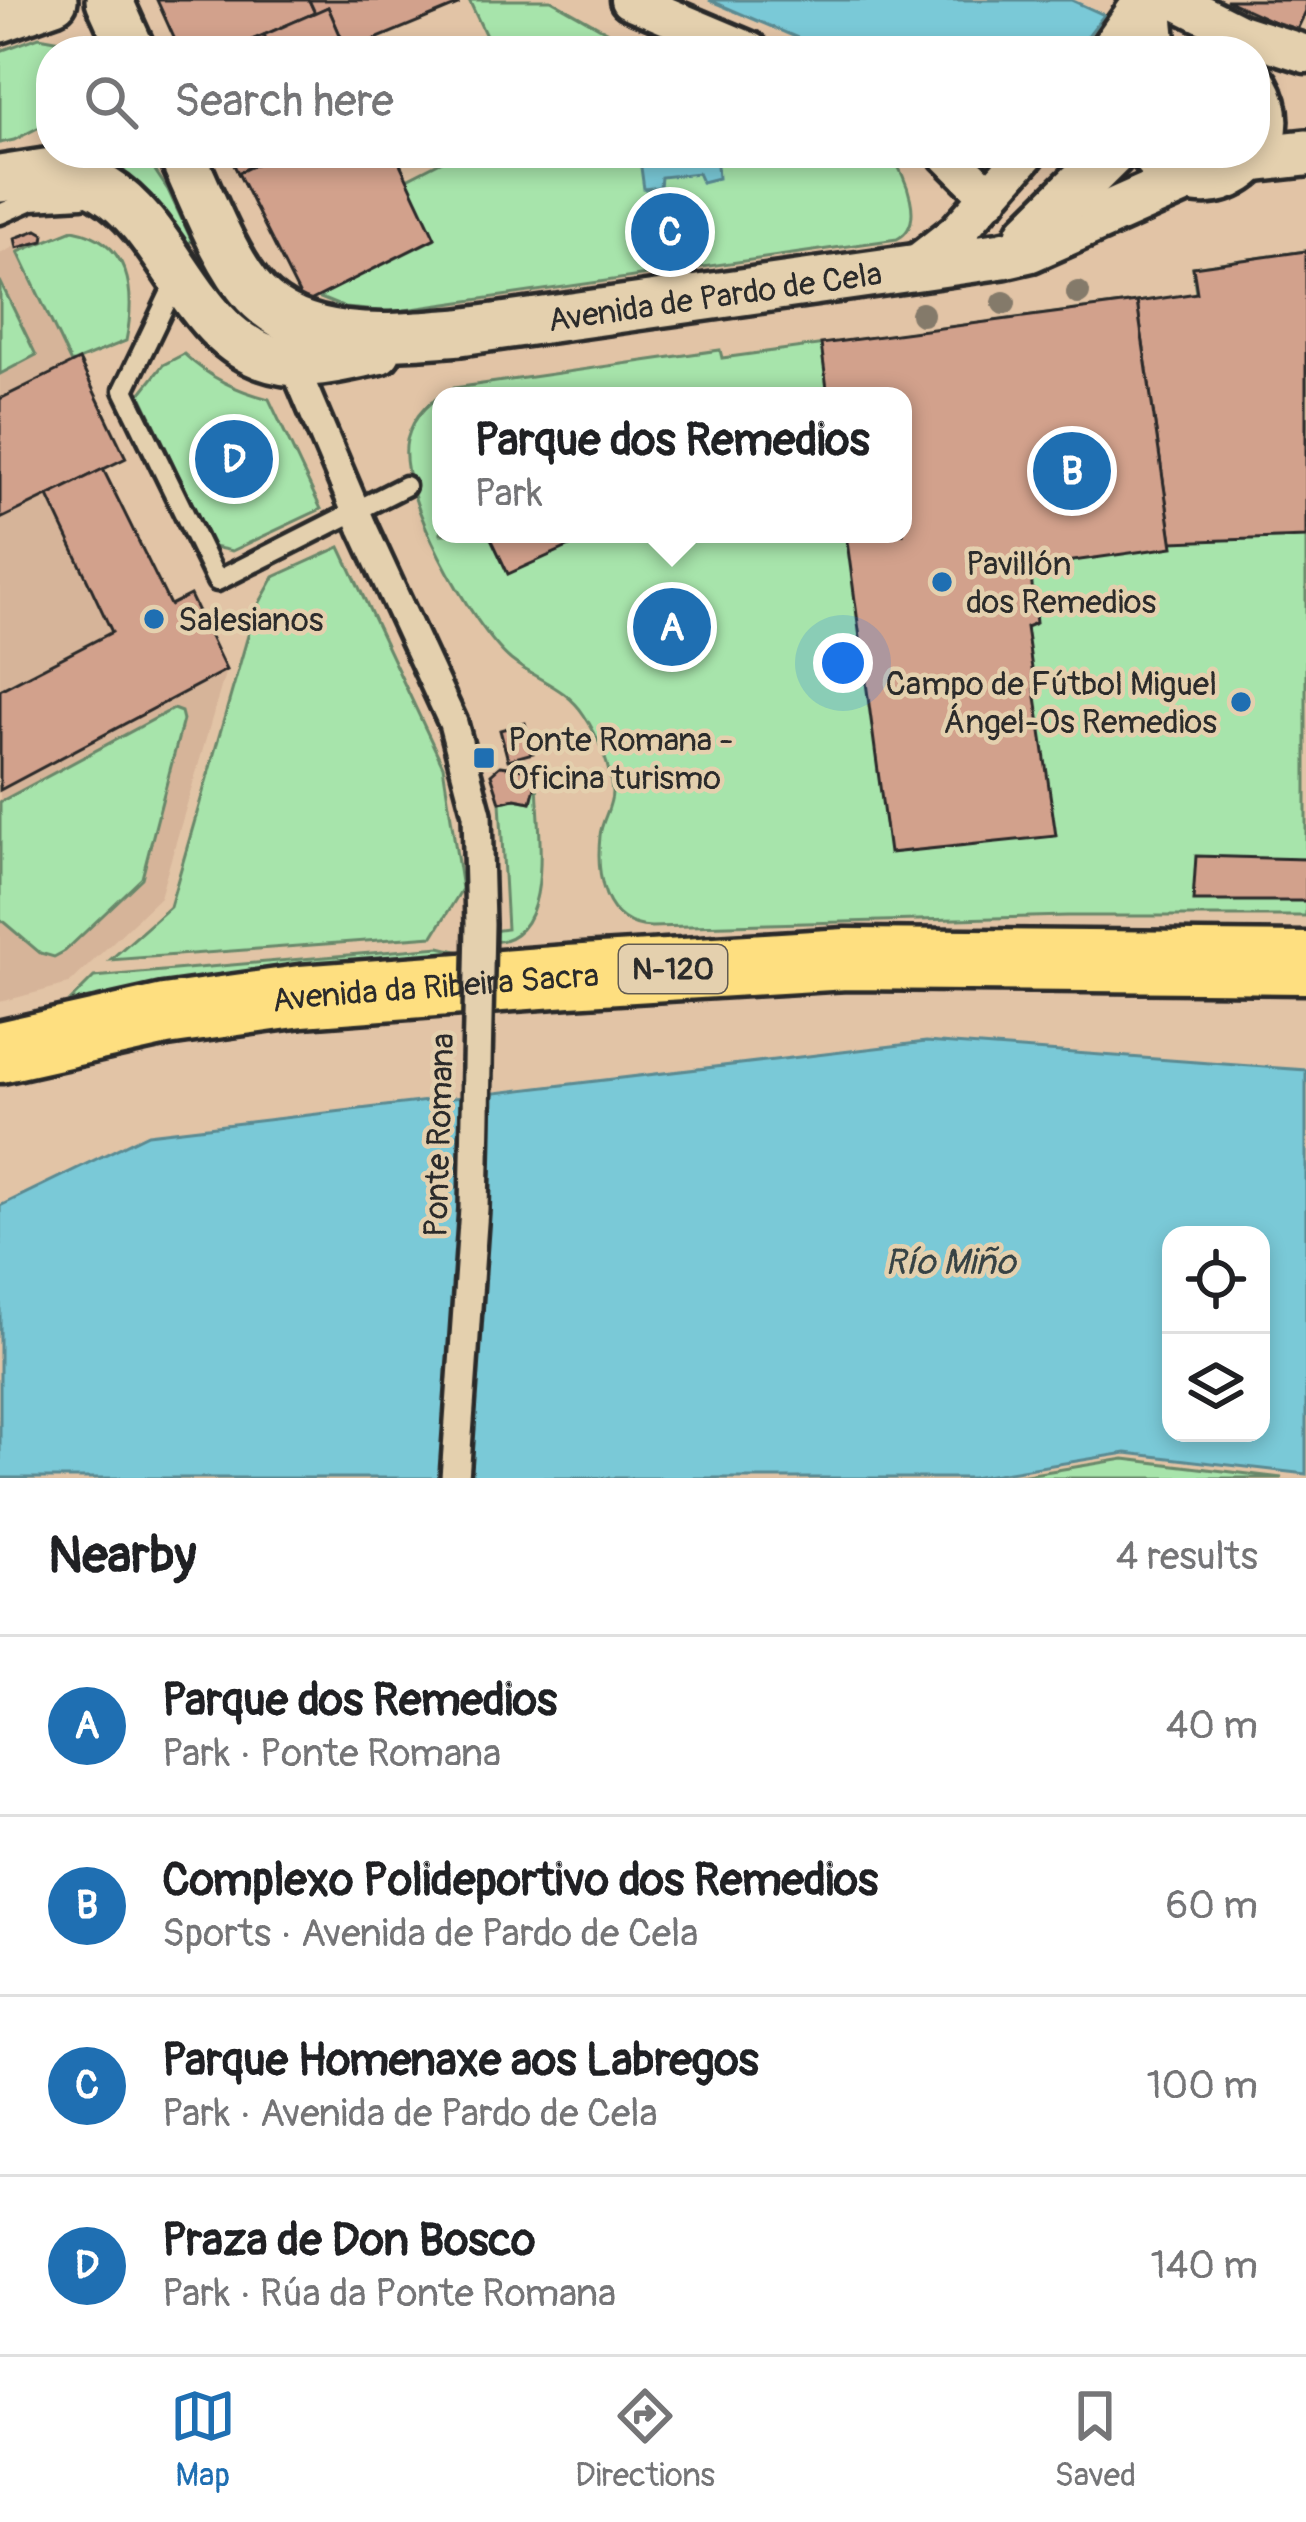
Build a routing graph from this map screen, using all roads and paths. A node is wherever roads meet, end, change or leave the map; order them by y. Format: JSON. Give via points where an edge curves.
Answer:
{"nodes":[{"id":1,"x":629,"y":0,"type":"edge"},
{"id":2,"x":1143,"y":0,"type":"edge"},
{"id":3,"x":1153,"y":0,"type":"edge"},
{"id":4,"x":1174,"y":0,"type":"edge"},
{"id":5,"x":51,"y":1,"type":"edge"},
{"id":6,"x":107,"y":1,"type":"edge"},
{"id":7,"x":0,"y":19,"type":"edge"},
{"id":8,"x":0,"y":29,"type":"edge"},
{"id":9,"x":124,"y":36,"type":"edge"},
{"id":10,"x":714,"y":36,"type":"edge"},
{"id":11,"x":1118,"y":36,"type":"edge"},
{"id":12,"x":1157,"y":36,"type":"edge"},
{"id":13,"x":1216,"y":36,"type":"edge"},
{"id":14,"x":1306,"y":54,"type":"edge"},
{"id":15,"x":1270,"y":62,"type":"edge"},
{"id":16,"x":1270,"y":83,"type":"edge"},
{"id":17,"x":1306,"y":116,"type":"edge"},
{"id":18,"x":1306,"y":153,"type":"edge"},
{"id":19,"x":1270,"y":157,"type":"edge"},
{"id":20,"x":45,"y":168,"type":"edge"},
{"id":21,"x":77,"y":168,"type":"edge"},
{"id":22,"x":189,"y":168,"type":"edge"},
{"id":23,"x":965,"y":168,"type":"edge"},
{"id":24,"x":1012,"y":168,"type":"edge"},
{"id":25,"x":1097,"y":168,"type":"edge"},
{"id":26,"x":1167,"y":168,"type":"edge"},
{"id":27,"x":1179,"y":168,"type":"edge"},
{"id":28,"x":1238,"y":168,"type":"edge"},
{"id":29,"x":0,"y":179,"type":"edge"},
{"id":30,"x":991,"y":188,"type":"junction"},
{"id":31,"x":0,"y":214,"type":"edge"},
{"id":32,"x":139,"y":219,"type":"junction"},
{"id":33,"x":972,"y":260,"type":"junction"},
{"id":34,"x":910,"y":268,"type":"junction"},
{"id":35,"x":178,"y":277,"type":"junction"},
{"id":36,"x":460,"y":332,"type":"junction"},
{"id":37,"x":293,"y":363,"type":"junction"},
{"id":38,"x":405,"y":486,"type":"dead end"},
{"id":39,"x":360,"y":519,"type":"junction"},
{"id":40,"x":1306,"y":963,"type":"edge"},
{"id":41,"x":0,"y":1052,"type":"edge"},
{"id":42,"x":455,"y":1478,"type":"edge"}],
"edges":[{"from":1,"to":10,"type":"street"},
{"from":2,"to":11,"type":"street"},
{"from":3,"to":12,"type":"street"},
{"from":4,"to":13,"type":"street"},
{"from":5,"to":7,"type":"street"},
{"from":5,"to":8,"type":"street"},
{"from":6,"to":9,"type":"street"},
{"from":14,"to":15,"type":"street"},
{"from":16,"to":17,"type":"street"},
{"from":18,"to":19,"type":"street"},
{"from":20,"to":29,"type":"street"},
{"from":21,"to":32,"type":"street","name":"Avenida de Pardo de Cela"},
{"from":22,"to":36,"type":"street","name":"Avenida de Pardo de Cela","via":[[248,284],[276,310],[349,335]]},
{"from":23,"to":30,"type":"street"},
{"from":24,"to":30,"type":"street"},
{"from":25,"to":33,"type":"street","name":"Avenida de Pardo de Cela","via":[[1040,227]]},
{"from":26,"to":33,"type":"street","name":"Avenida de Pardo de Cela","via":[[1029,249]]},
{"from":27,"to":28,"type":"street","name":"Avenida de Pardo de Cela","via":[[1222,178]]},
{"from":30,"to":34,"type":"street","via":[[934,253]]},
{"from":31,"to":32,"type":"lane","via":[[32,200],[75,196]]},
{"from":32,"to":35,"type":"street","name":"Avenida de Pardo de Cela"},
{"from":33,"to":34,"type":"street","name":"Avenida de Pardo de Cela"},
{"from":34,"to":36,"type":"street","name":"Avenida de Pardo de Cela"},
{"from":35,"to":37,"type":"street","name":"Avenida de Pardo de Cela","via":[[235,339]]},
{"from":35,"to":39,"type":"lane","via":[[124,390],[217,581]]},
{"from":36,"to":37,"type":"street","name":"Avenida de Pardo de Cela"},
{"from":37,"to":39,"type":"street","name":"Ponte Romana"},
{"from":38,"to":39,"type":"lane"},
{"from":39,"to":42,"type":"street","name":"Ponte Romana","bridge":true,"via":[[453,723],[477,814],[474,1209]]},
{"from":40,"to":41,"type":"highway","name":"Avenida da Ribeira Sacra","number":"N-120","via":[[846,959],[587,975],[302,996],[165,1015]]}]}
